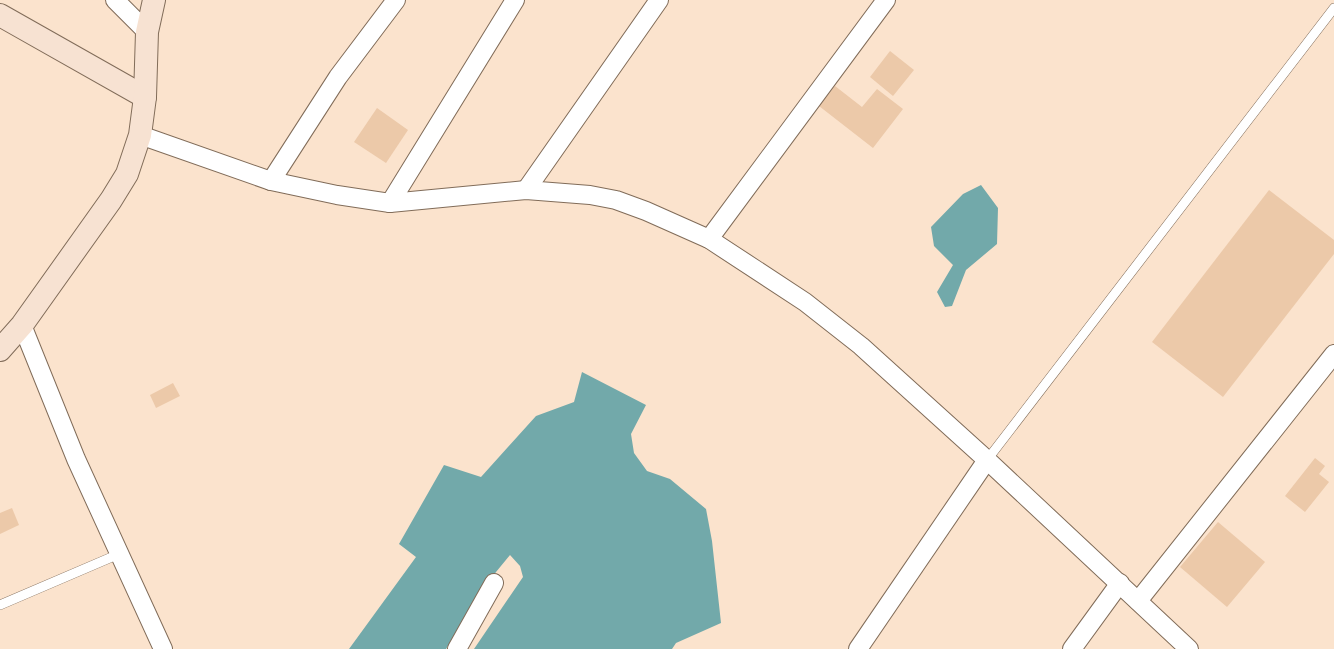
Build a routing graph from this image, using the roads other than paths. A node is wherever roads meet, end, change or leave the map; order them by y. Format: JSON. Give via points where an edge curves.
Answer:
{"nodes":[{"id":1,"x":115,"y":0,"type":"edge"},
{"id":2,"x":154,"y":0,"type":"edge"},
{"id":3,"x":396,"y":0,"type":"edge"},
{"id":4,"x":516,"y":0,"type":"edge"},
{"id":5,"x":658,"y":0,"type":"edge"},
{"id":6,"x":886,"y":0,"type":"edge"},
{"id":7,"x":1334,"y":8,"type":"edge"},
{"id":8,"x":0,"y":15,"type":"edge"},
{"id":9,"x":147,"y":32,"type":"junction"},
{"id":10,"x":145,"y":97,"type":"junction"},
{"id":11,"x":140,"y":135,"type":"junction"},
{"id":12,"x":271,"y":181,"type":"junction"},
{"id":13,"x":526,"y":190,"type":"junction"},
{"id":14,"x":390,"y":203,"type":"junction"},
{"id":15,"x":709,"y":239,"type":"junction"},
{"id":16,"x":22,"y":325,"type":"junction"},
{"id":17,"x":0,"y":350,"type":"edge"},
{"id":18,"x":1334,"y":354,"type":"edge"},
{"id":19,"x":987,"y":460,"type":"junction"},
{"id":20,"x":119,"y":554,"type":"junction"},
{"id":21,"x":494,"y":583,"type":"dead end"},
{"id":22,"x":1120,"y":583,"type":"junction"},
{"id":23,"x":1138,"y":601,"type":"junction"},
{"id":24,"x":0,"y":605,"type":"edge"},
{"id":25,"x":163,"y":649,"type":"edge"},
{"id":26,"x":457,"y":649,"type":"edge"},
{"id":27,"x":858,"y":649,"type":"edge"},
{"id":28,"x":1072,"y":649,"type":"edge"},
{"id":29,"x":1189,"y":649,"type":"edge"}],
"edges":[{"from":1,"to":9,"type":"street"},
{"from":2,"to":9,"type":"street"},
{"from":3,"to":12,"type":"street","via":[[338,77]]},
{"from":4,"to":14,"type":"street"},
{"from":5,"to":13,"type":"street"},
{"from":6,"to":15,"type":"street"},
{"from":7,"to":19,"type":"lane"},
{"from":8,"to":10,"type":"street"},
{"from":9,"to":10,"type":"street"},
{"from":10,"to":11,"type":"street"},
{"from":11,"to":12,"type":"street"},
{"from":11,"to":16,"type":"street","via":[[120,187]]},
{"from":12,"to":14,"type":"street"},
{"from":13,"to":14,"type":"street"},
{"from":13,"to":15,"type":"street","via":[[590,195],[616,200]]},
{"from":15,"to":19,"type":"street","via":[[805,302],[861,346]]},
{"from":16,"to":17,"type":"street"},
{"from":16,"to":20,"type":"street","via":[[76,459]]},
{"from":18,"to":23,"type":"street"},
{"from":19,"to":22,"type":"street"},
{"from":19,"to":27,"type":"street"},
{"from":20,"to":24,"type":"lane"},
{"from":20,"to":25,"type":"street"},
{"from":21,"to":26,"type":"street"},
{"from":22,"to":23,"type":"street"},
{"from":22,"to":28,"type":"street"},
{"from":23,"to":29,"type":"street"}]}
